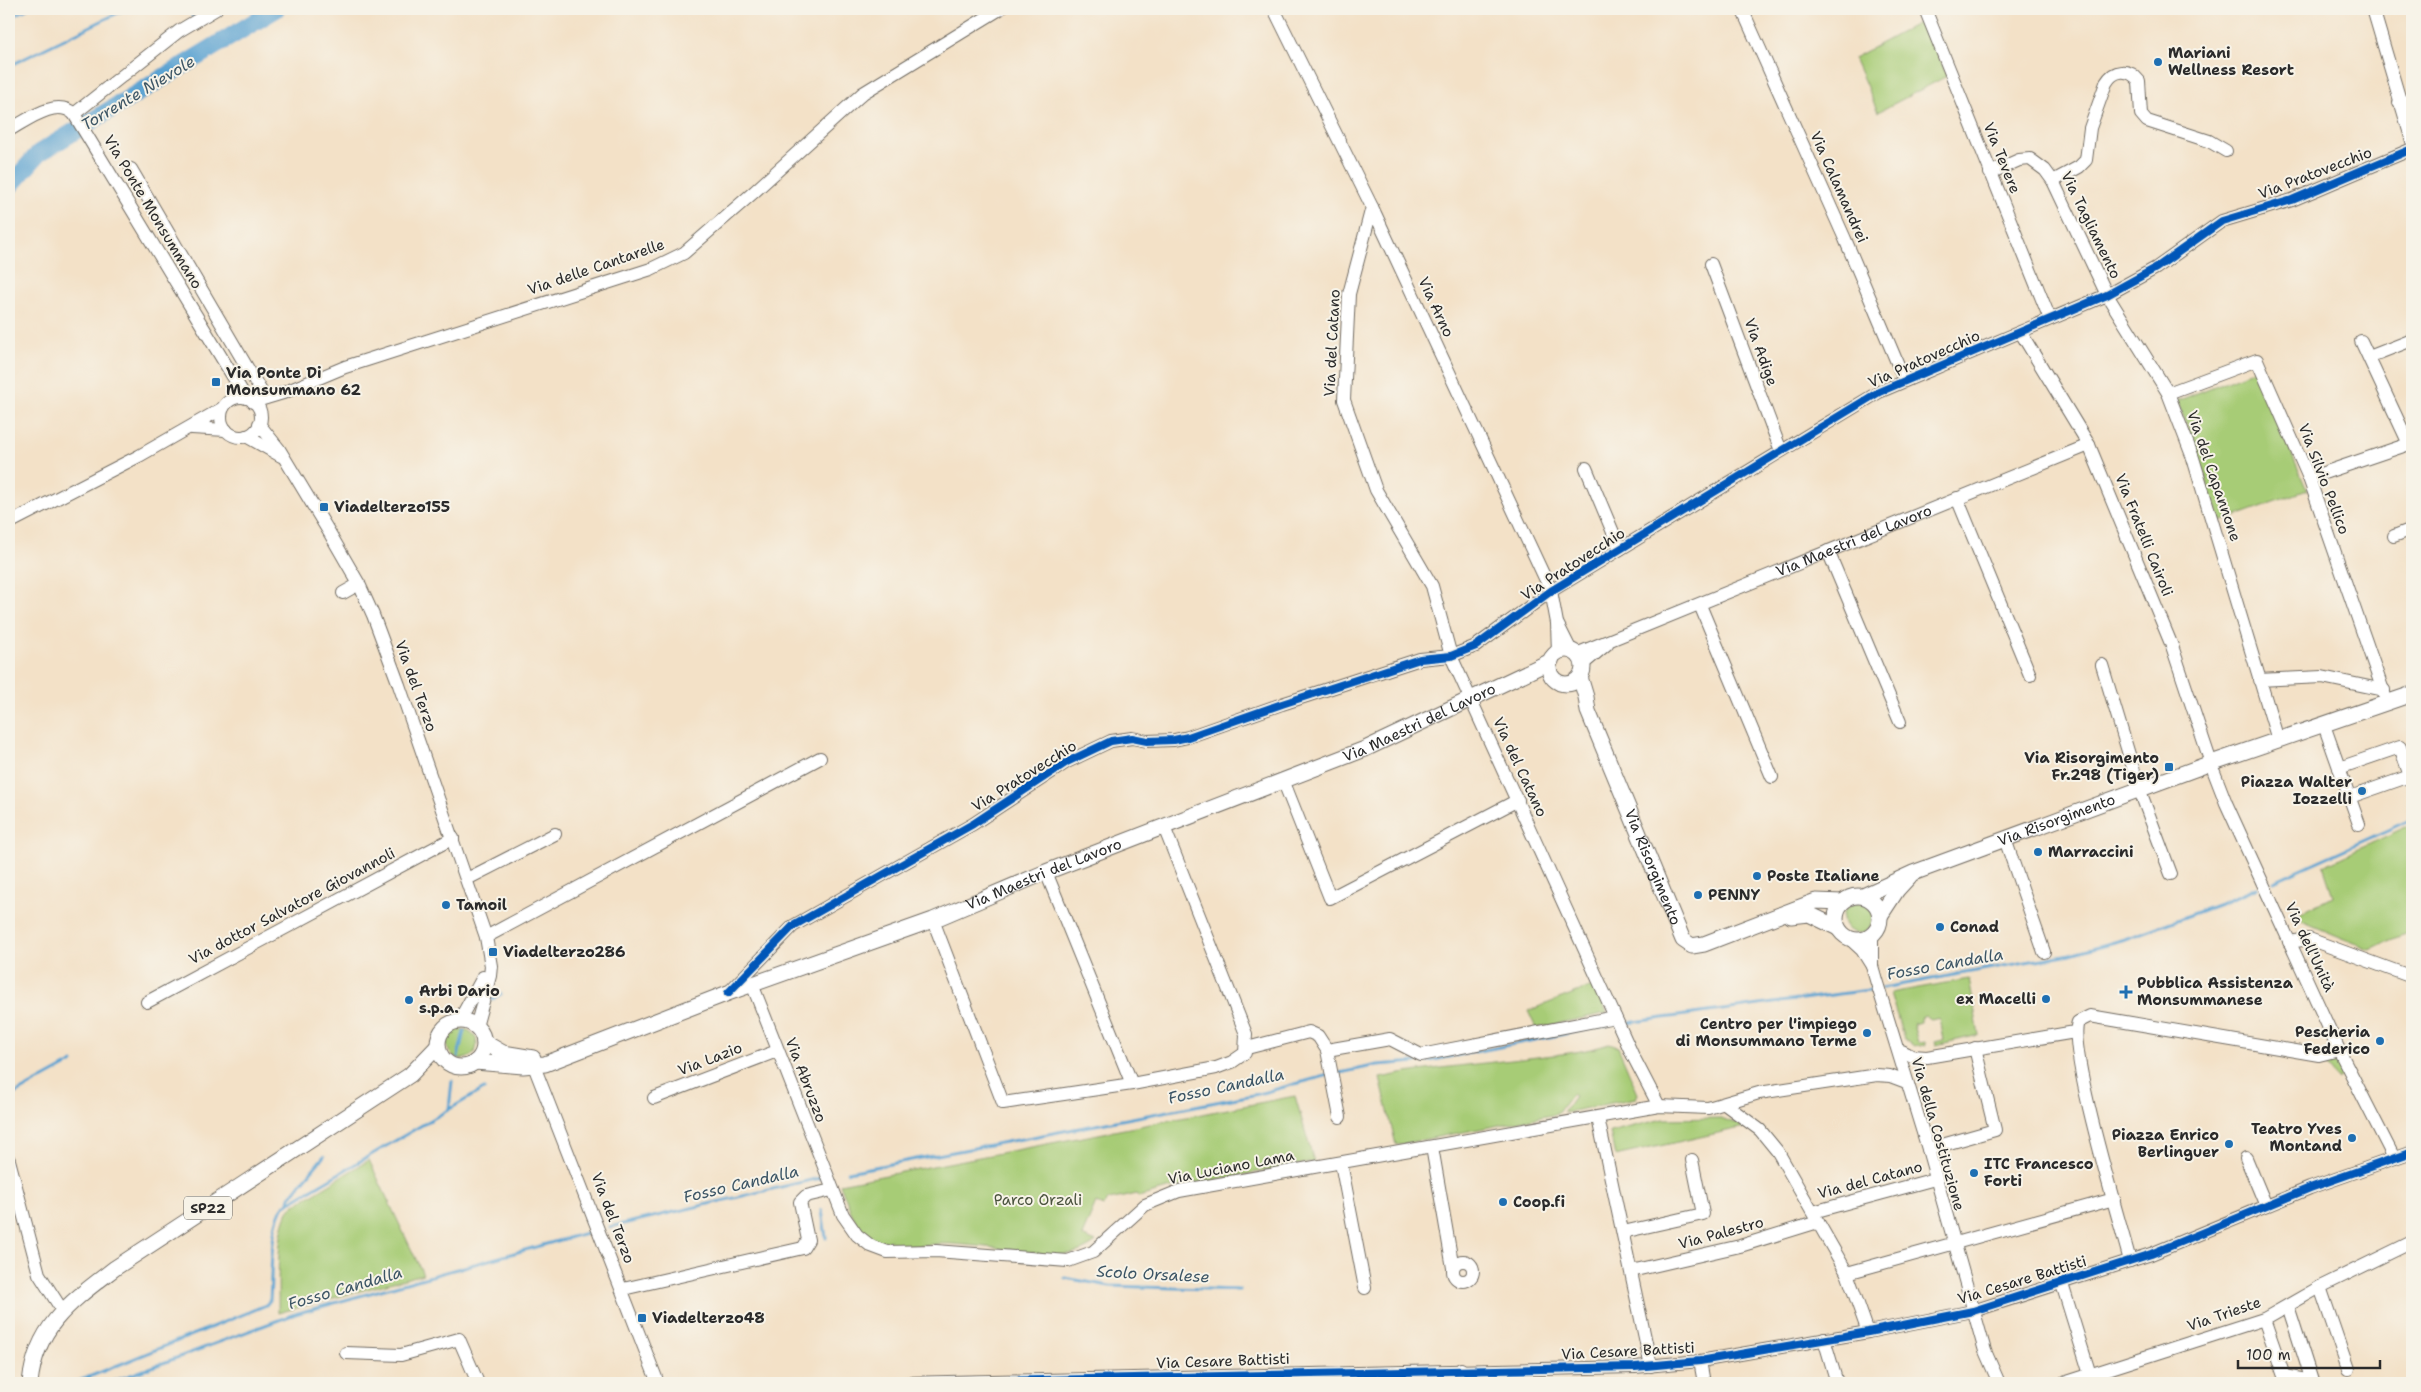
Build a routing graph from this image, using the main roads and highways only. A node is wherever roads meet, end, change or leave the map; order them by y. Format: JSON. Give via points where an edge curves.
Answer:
{"nodes":[{"id":1,"x":1569,"y":664,"type":"junction"},
{"id":2,"x":1516,"y":679,"type":"junction"},
{"id":3,"x":2412,"y":694,"type":"edge"},
{"id":4,"x":2322,"y":725,"type":"junction"},
{"id":5,"x":2304,"y":731,"type":"junction"},
{"id":6,"x":2212,"y":768,"type":"junction"},
{"id":7,"x":1913,"y":873,"type":"junction"},
{"id":8,"x":1863,"y":896,"type":"junction"},
{"id":9,"x":1842,"y":902,"type":"junction"},
{"id":10,"x":1880,"y":916,"type":"junction"},
{"id":11,"x":1768,"y":921,"type":"junction"},
{"id":12,"x":1838,"y":928,"type":"junction"},
{"id":13,"x":484,"y":1042,"type":"junction"},
{"id":14,"x":438,"y":1046,"type":"junction"},
{"id":15,"x":565,"y":1056,"type":"junction"},
{"id":16,"x":446,"y":1062,"type":"junction"},
{"id":17,"x":475,"y":1062,"type":"junction"},
{"id":18,"x":410,"y":1075,"type":"junction"},
{"id":19,"x":30,"y":1383,"type":"edge"}],
"edges":[{"from":1,"to":2,"type":"main road","name":"Via Maestri del Lavoro"},
{"from":1,"to":2,"type":"main road","name":"Via Maestri del Lavoro","via":[[1552,677]]},
{"from":1,"to":11,"type":"main road","name":"Via Risorgimento","via":[[1683,940],[1692,946],[1704,944]]},
{"from":2,"to":15,"type":"main road","name":"Via Maestri del Lavoro","via":[[1365,749],[1046,872],[933,920],[752,984]]},
{"from":3,"to":4,"type":"main road","name":"Via Risorgimento","via":[[2385,696]]},
{"from":4,"to":5,"type":"main road","name":"Via Risorgimento"},
{"from":4,"to":6,"type":"main road","name":"Via Risorgimento","via":[[2299,740]]},
{"from":5,"to":6,"type":"main road","name":"Via Risorgimento"},
{"from":5,"to":6,"type":"main road","via":[[2286,741]]},
{"from":6,"to":7,"type":"main road","name":"Via Risorgimento"},
{"from":7,"to":8,"type":"main road","name":"Via Risorgimento"},
{"from":7,"to":10,"type":"main road","name":"Via Risorgimento","via":[[1896,890]]},
{"from":8,"to":9,"type":"main road","name":"Via Risorgimento"},
{"from":8,"to":10,"type":"main road","via":[[1876,905]]},
{"from":9,"to":11,"type":"main road","name":"Via Risorgimento","via":[[1816,901]]},
{"from":9,"to":12,"type":"main road","via":[[1836,914]]},
{"from":10,"to":12,"type":"main road","name":"Via Risorgimento","via":[[1872,935],[1858,940],[1850,939]]},
{"from":11,"to":12,"type":"main road","name":"Via Risorgimento","via":[[1809,914]]},
{"from":13,"to":14,"type":"main road","number":"SP22","via":[[476,1028],[459,1021],[446,1027]]},
{"from":13,"to":15,"type":"main road","via":[[503,1053],[524,1057]]},
{"from":13,"to":17,"type":"main road","via":[[482,1054]]},
{"from":14,"to":16,"type":"main road"},
{"from":14,"to":18,"type":"main road","number":"SP22"},
{"from":15,"to":17,"type":"main road","name":"Via Maestri del Lavoro","via":[[534,1066]]},
{"from":16,"to":17,"type":"main road","number":"SP22","via":[[460,1067]]},
{"from":16,"to":18,"type":"main road","number":"SP22"},
{"from":18,"to":19,"type":"main road","number":"SP22","via":[[115,1268],[62,1310],[32,1364]]}]}
